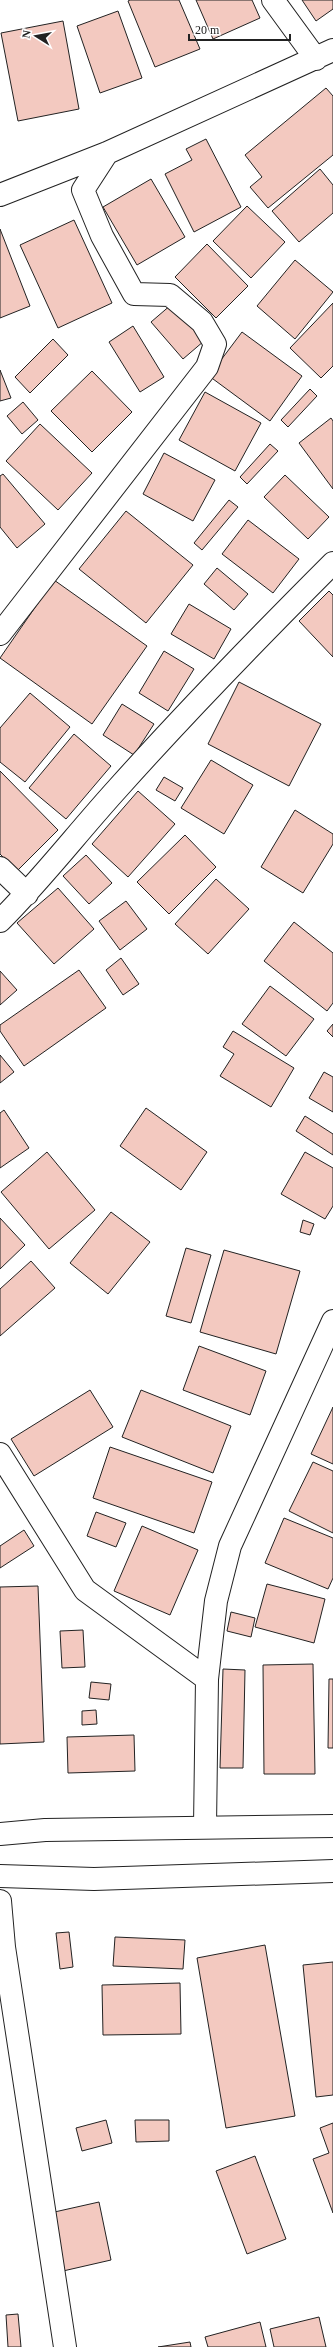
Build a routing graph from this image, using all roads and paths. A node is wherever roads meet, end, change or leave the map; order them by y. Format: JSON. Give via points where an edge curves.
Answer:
{"nodes":[{"id":1,"x":273,"y":0,"type":"edge"},
{"id":2,"x":325,"y":54,"type":"edge"},
{"id":3,"x":106,"y":153,"type":"junction"},
{"id":4,"x":0,"y":195,"type":"edge"},
{"id":5,"x":333,"y":563,"type":"edge"},
{"id":6,"x":0,"y":634,"type":"edge"},
{"id":7,"x":0,"y":868,"type":"edge"},
{"id":8,"x":27,"y":894,"type":"junction"},
{"id":9,"x":0,"y":921,"type":"edge"},
{"id":10,"x":333,"y":1321,"type":"edge"},
{"id":11,"x":0,"y":1454,"type":"edge"},
{"id":12,"x":208,"y":1679,"type":"junction"},
{"id":13,"x":333,"y":1826,"type":"edge"},
{"id":14,"x":205,"y":1827,"type":"junction"},
{"id":15,"x":0,"y":1834,"type":"edge"},
{"id":16,"x":333,"y":1871,"type":"edge"},
{"id":17,"x":0,"y":1876,"type":"edge"},
{"id":18,"x":0,"y":1901,"type":"edge"},
{"id":19,"x":64,"y":2347,"type":"edge"}],
"edges":[{"from":1,"to":2,"type":"street"},
{"from":2,"to":3,"type":"street"},
{"from":3,"to":4,"type":"street"},
{"from":3,"to":6,"type":"street","via":[[84,190],[102,236],[134,294],[170,295],[202,322],[215,344],[207,366]]},
{"from":5,"to":8,"type":"street","via":[[287,608],[118,788]]},
{"from":7,"to":8,"type":"street"},
{"from":8,"to":9,"type":"street"},
{"from":10,"to":12,"type":"street","via":[[230,1546],[216,1601]]},
{"from":11,"to":12,"type":"street","via":[[85,1590]]},
{"from":12,"to":14,"type":"street"},
{"from":13,"to":14,"type":"street"},
{"from":14,"to":15,"type":"street","via":[[46,1830]]},
{"from":16,"to":17,"type":"street","via":[[94,1879]]},
{"from":18,"to":19,"type":"street"}]}
